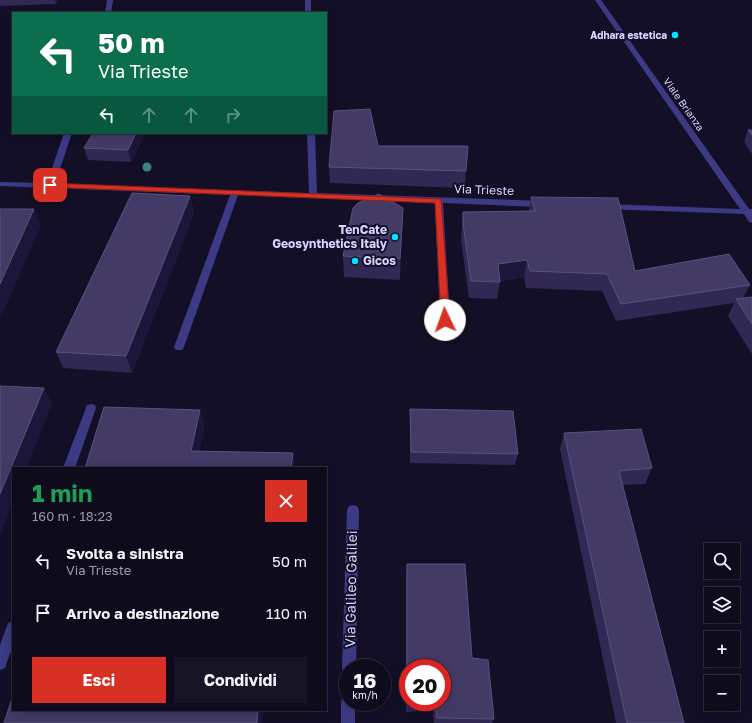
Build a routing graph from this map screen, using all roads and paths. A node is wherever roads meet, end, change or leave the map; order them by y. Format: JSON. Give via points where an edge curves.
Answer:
{"nodes":[{"id":1,"x":110,"y":0,"type":"edge"},
{"id":2,"x":308,"y":0,"type":"edge"},
{"id":3,"x":598,"y":0,"type":"edge"},
{"id":4,"x":108,"y":12,"type":"edge"},
{"id":5,"x":308,"y":12,"type":"edge"},
{"id":6,"x":68,"y":134,"type":"edge"},
{"id":7,"x":311,"y":134,"type":"edge"},
{"id":8,"x":0,"y":184,"type":"edge"},
{"id":9,"x":50,"y":185,"type":"junction"},
{"id":10,"x":235,"y":193,"type":"junction"},
{"id":11,"x":313,"y":196,"type":"junction"},
{"id":12,"x":439,"y":201,"type":"junction"},
{"id":13,"x":550,"y":205,"type":"edge"},
{"id":14,"x":598,"y":206,"type":"edge"},
{"id":15,"x":749,"y":212,"type":"edge"},
{"id":16,"x":752,"y":220,"type":"edge"},
{"id":17,"x":445,"y":320,"type":"dead end"},
{"id":18,"x":179,"y":347,"type":"dead end"},
{"id":19,"x":91,"y":408,"type":"dead end"},
{"id":20,"x":69,"y":467,"type":"edge"},
{"id":21,"x":353,"y":510,"type":"dead end"},
{"id":22,"x":12,"y":630,"type":"edge"},
{"id":23,"x":349,"y":659,"type":"edge"},
{"id":24,"x":0,"y":663,"type":"edge"},
{"id":25,"x":348,"y":711,"type":"edge"},
{"id":26,"x":348,"y":723,"type":"edge"}],
"edges":[{"from":1,"to":4,"type":"street"},
{"from":2,"to":5,"type":"street"},
{"from":3,"to":15,"type":"street","name":"Viale Brianza"},
{"from":6,"to":9,"type":"street"},
{"from":7,"to":11,"type":"street"},
{"from":8,"to":9,"type":"street","name":"Via Trieste"},
{"from":9,"to":10,"type":"street","name":"Via Trieste"},
{"from":10,"to":11,"type":"street","name":"Via Trieste"},
{"from":10,"to":18,"type":"street"},
{"from":11,"to":12,"type":"street","name":"Via Trieste"},
{"from":12,"to":13,"type":"street","name":"Via Trieste"},
{"from":12,"to":17,"type":"street"},
{"from":14,"to":15,"type":"street"},
{"from":15,"to":16,"type":"street","name":"Viale Brianza"},
{"from":19,"to":20,"type":"street"},
{"from":21,"to":23,"type":"street","name":"Via Galileo Galilei"},
{"from":22,"to":24,"type":"street"},
{"from":25,"to":26,"type":"street"}]}
